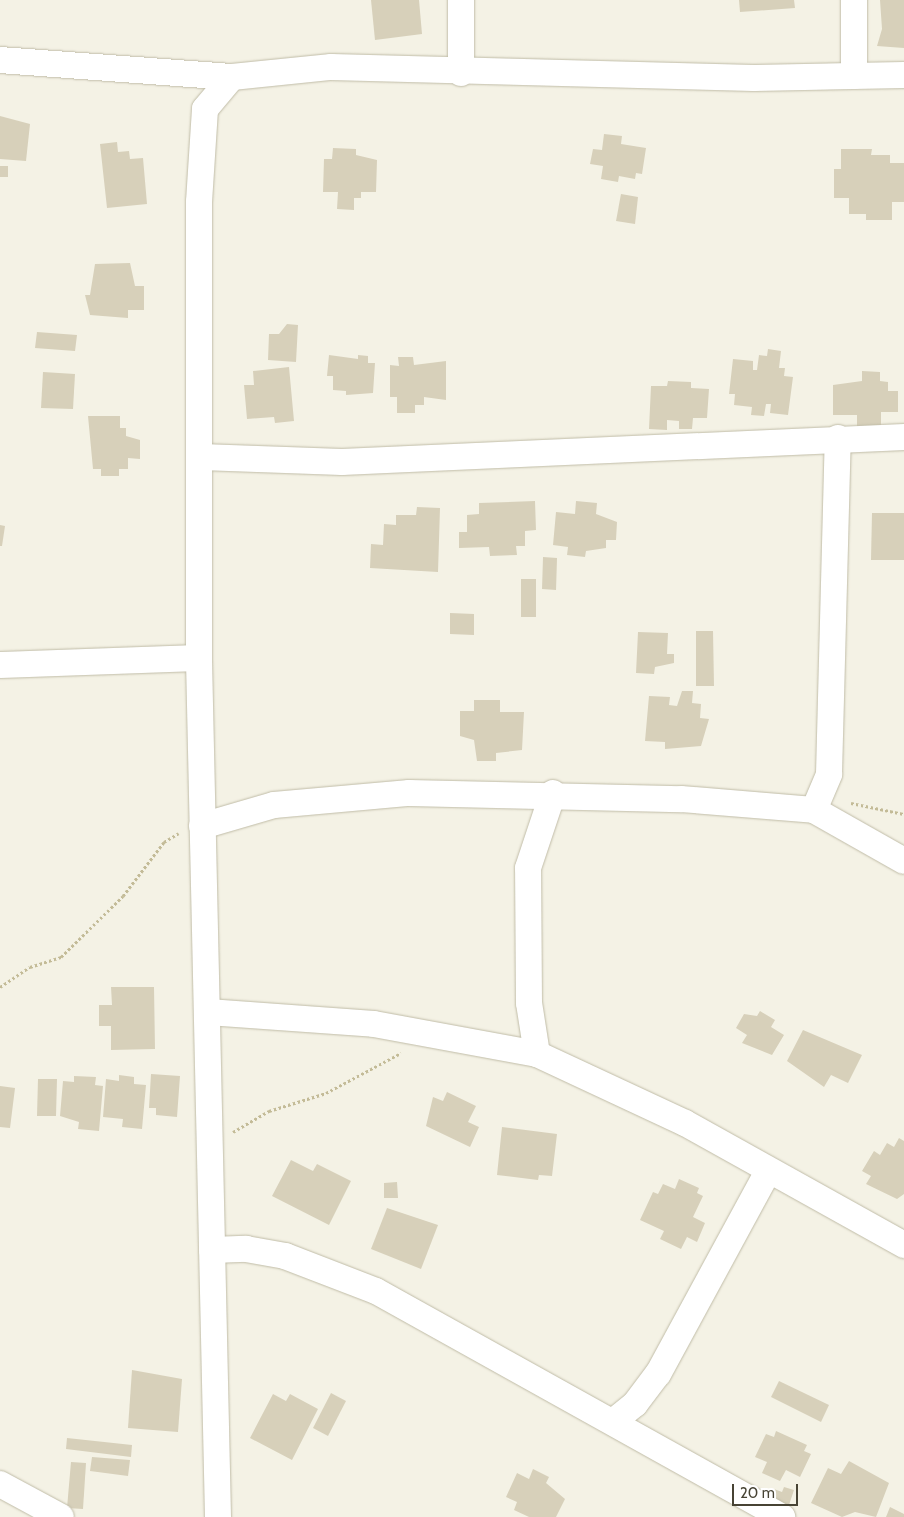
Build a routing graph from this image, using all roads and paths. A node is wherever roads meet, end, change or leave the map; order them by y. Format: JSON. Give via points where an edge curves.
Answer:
{"nodes":[{"id":1,"x":461,"y":0,"type":"edge"},
{"id":2,"x":854,"y":0,"type":"edge"},
{"id":3,"x":0,"y":60,"type":"edge"},
{"id":4,"x":461,"y":73,"type":"junction"},
{"id":5,"x":904,"y":75,"type":"edge"},
{"id":6,"x":854,"y":76,"type":"junction"},
{"id":7,"x":232,"y":77,"type":"junction"},
{"id":8,"x":904,"y":437,"type":"edge"},
{"id":9,"x":838,"y":438,"type":"junction"},
{"id":10,"x":202,"y":457,"type":"junction"},
{"id":11,"x":200,"y":658,"type":"junction"},
{"id":12,"x":0,"y":665,"type":"edge"},
{"id":13,"x":554,"y":793,"type":"junction"},
{"id":14,"x":814,"y":810,"type":"junction"},
{"id":15,"x":202,"y":826,"type":"junction"},
{"id":16,"x":904,"y":861,"type":"edge"},
{"id":17,"x":0,"y":987,"type":"edge"},
{"id":18,"x":529,"y":1003,"type":"junction"},
{"id":19,"x":208,"y":1012,"type":"junction"},
{"id":20,"x":442,"y":1035,"type":"junction"},
{"id":21,"x":496,"y":1043,"type":"junction"},
{"id":22,"x":538,"y":1054,"type":"junction"},
{"id":23,"x":212,"y":1146,"type":"junction"},
{"id":24,"x":768,"y":1171,"type":"junction"},
{"id":25,"x":904,"y":1245,"type":"edge"},
{"id":26,"x":212,"y":1250,"type":"junction"},
{"id":27,"x":614,"y":1421,"type":"junction"},
{"id":28,"x":0,"y":1484,"type":"edge"},
{"id":29,"x":61,"y":1517,"type":"edge"},
{"id":30,"x":218,"y":1517,"type":"edge"},
{"id":31,"x":782,"y":1517,"type":"edge"}],
"edges":[{"from":1,"to":4,"type":"street"},
{"from":2,"to":6,"type":"street"},
{"from":3,"to":7,"type":"street"},
{"from":4,"to":6,"type":"street"},
{"from":4,"to":7,"type":"street","via":[[331,67]]},
{"from":5,"to":6,"type":"street"},
{"from":7,"to":10,"type":"street","via":[[205,109],[200,143]]},
{"from":8,"to":9,"type":"street"},
{"from":9,"to":10,"type":"street","via":[[424,460]]},
{"from":9,"to":14,"type":"street","via":[[829,774]]},
{"from":10,"to":11,"type":"street"},
{"from":11,"to":12,"type":"street"},
{"from":11,"to":15,"type":"street"},
{"from":13,"to":14,"type":"street"},
{"from":13,"to":15,"type":"street","via":[[342,797],[274,805]]},
{"from":13,"to":18,"type":"street","via":[[528,868]]},
{"from":14,"to":16,"type":"street"},
{"from":15,"to":17,"type":"path","via":[[164,842],[123,896],[61,957],[30,967]]},
{"from":15,"to":19,"type":"street"},
{"from":18,"to":21,"type":"street","via":[[515,1027]]},
{"from":18,"to":22,"type":"street"},
{"from":19,"to":20,"type":"street","via":[[298,1017]]},
{"from":19,"to":23,"type":"street"},
{"from":20,"to":21,"type":"street"},
{"from":20,"to":23,"type":"path","via":[[312,1100],[269,1111]]},
{"from":21,"to":22,"type":"street"},
{"from":22,"to":24,"type":"street","via":[[627,1092]]},
{"from":23,"to":26,"type":"street"},
{"from":24,"to":25,"type":"street"},
{"from":24,"to":27,"type":"street","via":[[658,1374],[635,1404]]},
{"from":26,"to":27,"type":"street","via":[[246,1249],[285,1256],[333,1272]]},
{"from":26,"to":30,"type":"street"},
{"from":27,"to":31,"type":"street"},
{"from":28,"to":29,"type":"street"}]}
